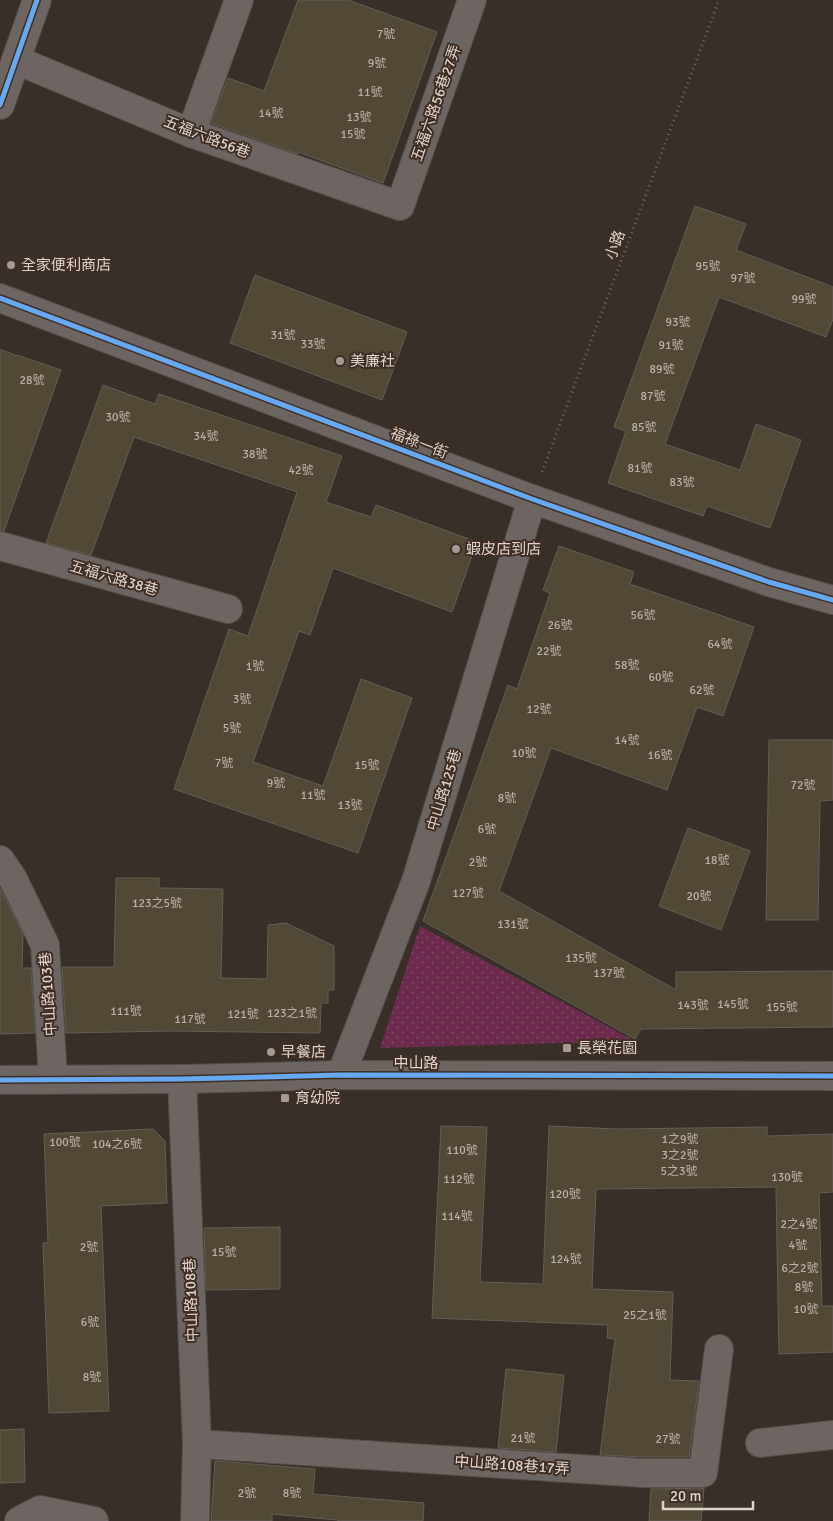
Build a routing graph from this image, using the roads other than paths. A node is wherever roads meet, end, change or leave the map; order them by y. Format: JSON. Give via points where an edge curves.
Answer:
{"nodes":[{"id":1,"x":37,"y":0,"type":"edge"},
{"id":2,"x":239,"y":0,"type":"edge"},
{"id":3,"x":472,"y":0,"type":"edge"},
{"id":4,"x":16,"y":60,"type":"junction"},
{"id":5,"x":0,"y":105,"type":"edge"},
{"id":6,"x":191,"y":133,"type":"junction"},
{"id":7,"x":400,"y":206,"type":"joint"},
{"id":8,"x":0,"y":298,"type":"edge"},
{"id":9,"x":532,"y":499,"type":"junction"},
{"id":10,"x":0,"y":546,"type":"edge"},
{"id":11,"x":833,"y":600,"type":"edge"},
{"id":12,"x":228,"y":609,"type":"dead end"},
{"id":13,"x":0,"y":860,"type":"edge"},
{"id":14,"x":341,"y":1075,"type":"junction"},
{"id":15,"x":833,"y":1076,"type":"edge"},
{"id":16,"x":53,"y":1079,"type":"junction"},
{"id":17,"x":182,"y":1079,"type":"junction"},
{"id":18,"x":0,"y":1080,"type":"edge"},
{"id":19,"x":719,"y":1349,"type":"dead end"},
{"id":20,"x":833,"y":1435,"type":"edge"},
{"id":21,"x":760,"y":1443,"type":"dead end"},
{"id":22,"x":197,"y":1444,"type":"junction"},
{"id":23,"x":19,"y":1521,"type":"edge"},
{"id":24,"x":94,"y":1521,"type":"edge"},
{"id":25,"x":195,"y":1521,"type":"edge"}],
"edges":[{"from":1,"to":4,"type":"street"},
{"from":2,"to":6,"type":"street"},
{"from":3,"to":7,"type":"street","name":"五福六路56巷27弄"},
{"from":4,"to":5,"type":"street"},
{"from":4,"to":6,"type":"street","name":"五福六路56巷"},
{"from":6,"to":7,"type":"street","name":"五福六路56巷"},
{"from":8,"to":9,"type":"street","name":"福祿一街"},
{"from":9,"to":11,"type":"street","name":"福祿一街","via":[[769,582]]},
{"from":9,"to":14,"type":"street","name":"中山路125巷","via":[[416,881]]},
{"from":10,"to":12,"type":"street","name":"五福六路38巷"},
{"from":13,"to":16,"type":"street","name":"中山路103巷","via":[[13,879],[45,945]]},
{"from":14,"to":15,"type":"street","name":"中山路"},
{"from":14,"to":17,"type":"street","name":"中山路"},
{"from":16,"to":17,"type":"street","name":"中山路"},
{"from":16,"to":18,"type":"street","name":"中山路"},
{"from":17,"to":22,"type":"street","name":"中山路108巷"},
{"from":19,"to":22,"type":"street","name":"中山路108巷17弄","via":[[703,1473],[643,1473]]},
{"from":20,"to":21,"type":"street"},
{"from":22,"to":25,"type":"street","name":"中山路108巷"},
{"from":23,"to":24,"type":"street","via":[[40,1510]]}]}
